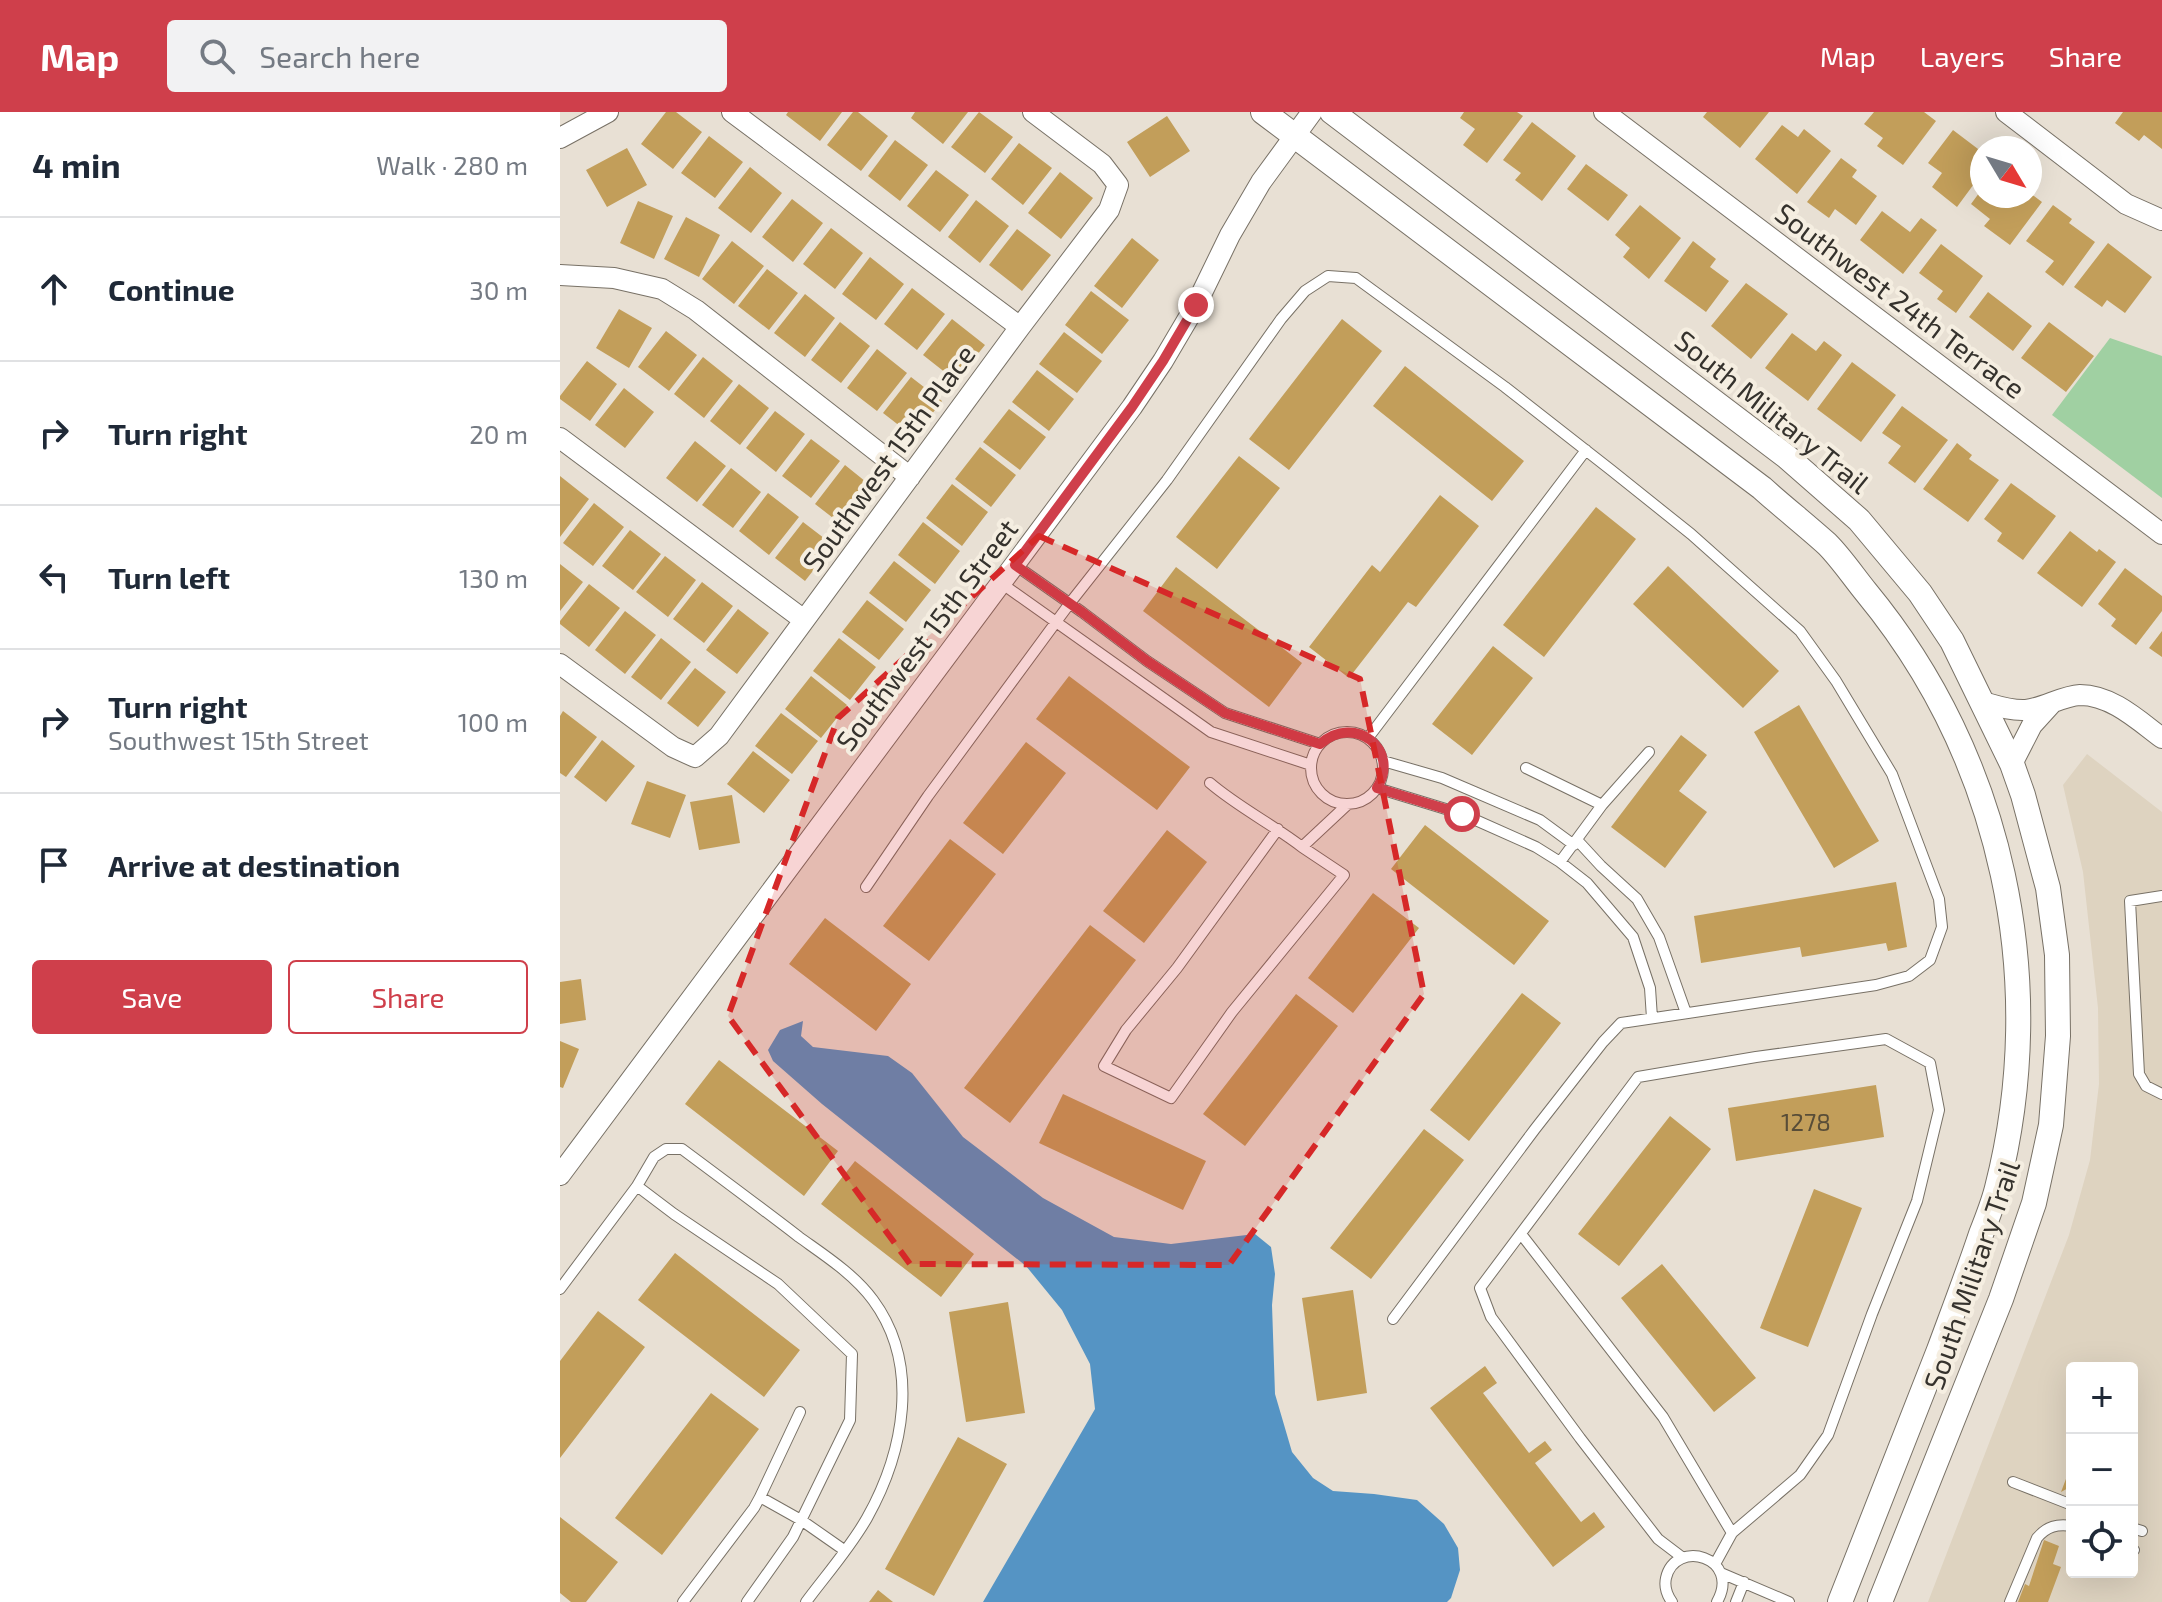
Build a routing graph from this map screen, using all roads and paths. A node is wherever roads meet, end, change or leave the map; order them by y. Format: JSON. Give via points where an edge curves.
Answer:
{"nodes":[{"id":1,"x":608,"y":112,"type":"edge"},
{"id":2,"x":732,"y":112,"type":"edge"},
{"id":3,"x":1033,"y":112,"type":"edge"},
{"id":4,"x":1263,"y":112,"type":"edge"},
{"id":5,"x":1312,"y":112,"type":"edge"},
{"id":6,"x":1332,"y":112,"type":"edge"},
{"id":7,"x":1604,"y":112,"type":"edge"},
{"id":8,"x":2006,"y":112,"type":"edge"},
{"id":9,"x":1294,"y":136,"type":"junction"},
{"id":10,"x":560,"y":138,"type":"edge"},
{"id":11,"x":2162,"y":220,"type":"edge"},
{"id":12,"x":560,"y":275,"type":"edge"},
{"id":13,"x":1020,"y":327,"type":"junction"},
{"id":14,"x":560,"y":438,"type":"edge"},
{"id":15,"x":1586,"y":450,"type":"junction"},
{"id":16,"x":910,"y":477,"type":"junction"},
{"id":17,"x":2162,"y":534,"type":"edge"},
{"id":18,"x":1015,"y":565,"type":"junction"},
{"id":19,"x":1001,"y":583,"type":"junction"},
{"id":20,"x":1070,"y":603,"type":"junction"},
{"id":21,"x":804,"y":620,"type":"junction"},
{"id":22,"x":1057,"y":623,"type":"junction"},
{"id":23,"x":560,"y":664,"type":"edge"},
{"id":24,"x":1983,"y":702,"type":"junction"},
{"id":25,"x":2052,"y":703,"type":"junction"},
{"id":26,"x":1368,"y":738,"type":"junction"},
{"id":27,"x":2162,"y":738,"type":"edge"},
{"id":28,"x":1320,"y":744,"type":"junction"},
{"id":29,"x":1649,"y":752,"type":"dead end"},
{"id":30,"x":1383,"y":761,"type":"junction"},
{"id":31,"x":2012,"y":764,"type":"junction"},
{"id":32,"x":1311,"y":765,"type":"junction"},
{"id":33,"x":1526,"y":768,"type":"dead end"},
{"id":34,"x":1210,"y":783,"type":"dead end"},
{"id":35,"x":1377,"y":788,"type":"junction"},
{"id":36,"x":1348,"y":804,"type":"junction"},
{"id":37,"x":1602,"y":805,"type":"junction"},
{"id":38,"x":1278,"y":829,"type":"junction"},
{"id":39,"x":1576,"y":842,"type":"junction"},
{"id":40,"x":1302,"y":847,"type":"junction"},
{"id":41,"x":1560,"y":862,"type":"junction"},
{"id":42,"x":866,"y":887,"type":"dead end"},
{"id":43,"x":2162,"y":896,"type":"edge"},
{"id":44,"x":1686,"y":1013,"type":"junction"},
{"id":45,"x":1652,"y":1018,"type":"junction"},
{"id":46,"x":2162,"y":1094,"type":"edge"},
{"id":47,"x":560,"y":1175,"type":"edge"},
{"id":48,"x":637,"y":1186,"type":"junction"},
{"id":49,"x":1521,"y":1234,"type":"junction"},
{"id":50,"x":560,"y":1289,"type":"edge"},
{"id":51,"x":1393,"y":1319,"type":"dead end"},
{"id":52,"x":800,"y":1412,"type":"dead end"},
{"id":53,"x":2013,"y":1482,"type":"dead end"},
{"id":54,"x":760,"y":1497,"type":"junction"},
{"id":55,"x":2066,"y":1503,"type":"edge"},
{"id":56,"x":801,"y":1520,"type":"junction"},
{"id":57,"x":2066,"y":1526,"type":"edge"},
{"id":58,"x":1732,"y":1533,"type":"junction"},
{"id":59,"x":844,"y":1550,"type":"junction"},
{"id":60,"x":1683,"y":1558,"type":"junction"},
{"id":61,"x":1718,"y":1568,"type":"junction"},
{"id":62,"x":1744,"y":1582,"type":"junction"},
{"id":63,"x":1666,"y":1601,"type":"edge"},
{"id":64,"x":683,"y":1602,"type":"edge"},
{"id":65,"x":747,"y":1602,"type":"edge"},
{"id":66,"x":806,"y":1602,"type":"edge"},
{"id":67,"x":1717,"y":1602,"type":"edge"},
{"id":68,"x":1736,"y":1602,"type":"edge"},
{"id":69,"x":1789,"y":1602,"type":"edge"},
{"id":70,"x":1840,"y":1602,"type":"edge"},
{"id":71,"x":1880,"y":1602,"type":"edge"},
{"id":72,"x":2010,"y":1602,"type":"edge"}],
"edges":[{"from":1,"to":10,"type":"street"},
{"from":2,"to":13,"type":"street"},
{"from":3,"to":13,"type":"street","name":"Southwest 15th Place","via":[[1102,164],[1118,185],[1109,210]]},
{"from":4,"to":9,"type":"street","name":"South Military Trail"},
{"from":5,"to":9,"type":"street","name":"Southwest 15th Street"},
{"from":6,"to":24,"type":"street","name":"South Military Trail","via":[[1787,457],[1859,520],[1920,593]]},
{"from":7,"to":17,"type":"street","name":"Southwest 24th Terrace"},
{"from":8,"to":11,"type":"street","via":[[2126,204]]},
{"from":9,"to":18,"type":"street","name":"Southwest 15th Street","via":[[1230,235],[1163,361]]},
{"from":9,"to":70,"type":"street","name":"South Military Trail","via":[[1762,488],[1828,546],[1919,662],[1962,746],[1988,816],[2010,904],[2019,1039],[2011,1122],[1997,1190],[1964,1285]]},
{"from":12,"to":16,"type":"street","via":[[614,278],[662,289]]},
{"from":13,"to":16,"type":"street","name":"Southwest 15th Place"},
{"from":14,"to":21,"type":"street"},
{"from":15,"to":20,"type":"lane","via":[[1356,278],[1328,276],[1305,291],[1281,319],[1167,480]]},
{"from":15,"to":26,"type":"lane"},
{"from":15,"to":44,"type":"lane","via":[[1800,631],[1892,774],[1939,899],[1942,927],[1930,960],[1909,976]]},
{"from":16,"to":21,"type":"street","name":"Southwest 15th Place"},
{"from":18,"to":19,"type":"street","name":"Southwest 15th Street"},
{"from":18,"to":20,"type":"lane"},
{"from":19,"to":22,"type":"lane"},
{"from":19,"to":47,"type":"street","name":"Southwest 15th Street"},
{"from":20,"to":22,"type":"lane"},
{"from":20,"to":28,"type":"lane","via":[[1225,713]]},
{"from":21,"to":23,"type":"street","name":"Southwest 15th Place","via":[[719,736],[695,757],[673,747]]},
{"from":22,"to":32,"type":"lane","via":[[1211,732]]},
{"from":22,"to":42,"type":"lane"},
{"from":24,"to":25,"type":"street","via":[[2012,710]]},
{"from":24,"to":31,"type":"street","name":"South Military Trail"},
{"from":25,"to":27,"type":"street","via":[[2080,695],[2101,700]]},
{"from":25,"to":31,"type":"street","via":[[2032,725]]},
{"from":26,"to":28,"type":"lane","via":[[1348,731]]},
{"from":26,"to":30,"type":"lane"},
{"from":28,"to":32,"type":"lane"},
{"from":29,"to":37,"type":"lane"},
{"from":30,"to":35,"type":"lane"},
{"from":30,"to":39,"type":"lane","via":[[1442,778],[1540,820]]},
{"from":31,"to":71,"type":"street","name":"South Military Trail","via":[[2048,888],[2057,955],[2051,1125],[2034,1203],[2001,1299]]},
{"from":32,"to":36,"type":"lane","via":[[1325,797]]},
{"from":33,"to":37,"type":"lane"},
{"from":34,"to":38,"type":"lane"},
{"from":35,"to":36,"type":"lane","via":[[1360,802]]},
{"from":35,"to":41,"type":"lane","via":[[1462,814]]},
{"from":36,"to":40,"type":"lane"},
{"from":37,"to":39,"type":"lane"},
{"from":38,"to":40,"type":"lane"},
{"from":38,"to":40,"type":"lane","via":[[1104,1066],[1171,1098],[1232,1012],[1344,875]]},
{"from":39,"to":41,"type":"lane"},
{"from":39,"to":44,"type":"lane","via":[[1637,899],[1659,937]]},
{"from":41,"to":45,"type":"lane","via":[[1587,883],[1633,937],[1650,988]]},
{"from":43,"to":46,"type":"lane","via":[[2130,901],[2139,1074],[2146,1086]]},
{"from":44,"to":45,"type":"lane"},
{"from":45,"to":51,"type":"lane","via":[[1621,1023],[1603,1042]]},
{"from":48,"to":50,"type":"lane"},
{"from":48,"to":56,"type":"lane","via":[[778,1284],[852,1354],[850,1420]]},
{"from":48,"to":59,"type":"lane","via":[[654,1157],[666,1149],[682,1149],[845,1271],[873,1299],[902,1368],[903,1410],[881,1490]]},
{"from":49,"to":58,"type":"lane","via":[[1663,1417]]},
{"from":49,"to":58,"type":"lane","via":[[1638,1077],[1886,1039],[1930,1063],[1939,1110],[1917,1201],[1828,1435],[1800,1475]]},
{"from":49,"to":60,"type":"lane","via":[[1480,1288],[1491,1317],[1658,1539]]},
{"from":52,"to":54,"type":"lane"},
{"from":53,"to":55,"type":"lane"},
{"from":54,"to":56,"type":"lane"},
{"from":54,"to":64,"type":"lane"},
{"from":56,"to":59,"type":"lane"},
{"from":56,"to":65,"type":"lane"},
{"from":57,"to":72,"type":"lane","via":[[2044,1529],[2037,1538]]},
{"from":58,"to":61,"type":"lane"},
{"from":59,"to":66,"type":"lane"},
{"from":60,"to":61,"type":"lane","via":[[1700,1556]]},
{"from":60,"to":63,"type":"lane","via":[[1669,1570]]},
{"from":61,"to":62,"type":"lane"},
{"from":61,"to":67,"type":"lane","via":[[1723,1583]]},
{"from":62,"to":68,"type":"lane"},
{"from":62,"to":69,"type":"lane"}]}
